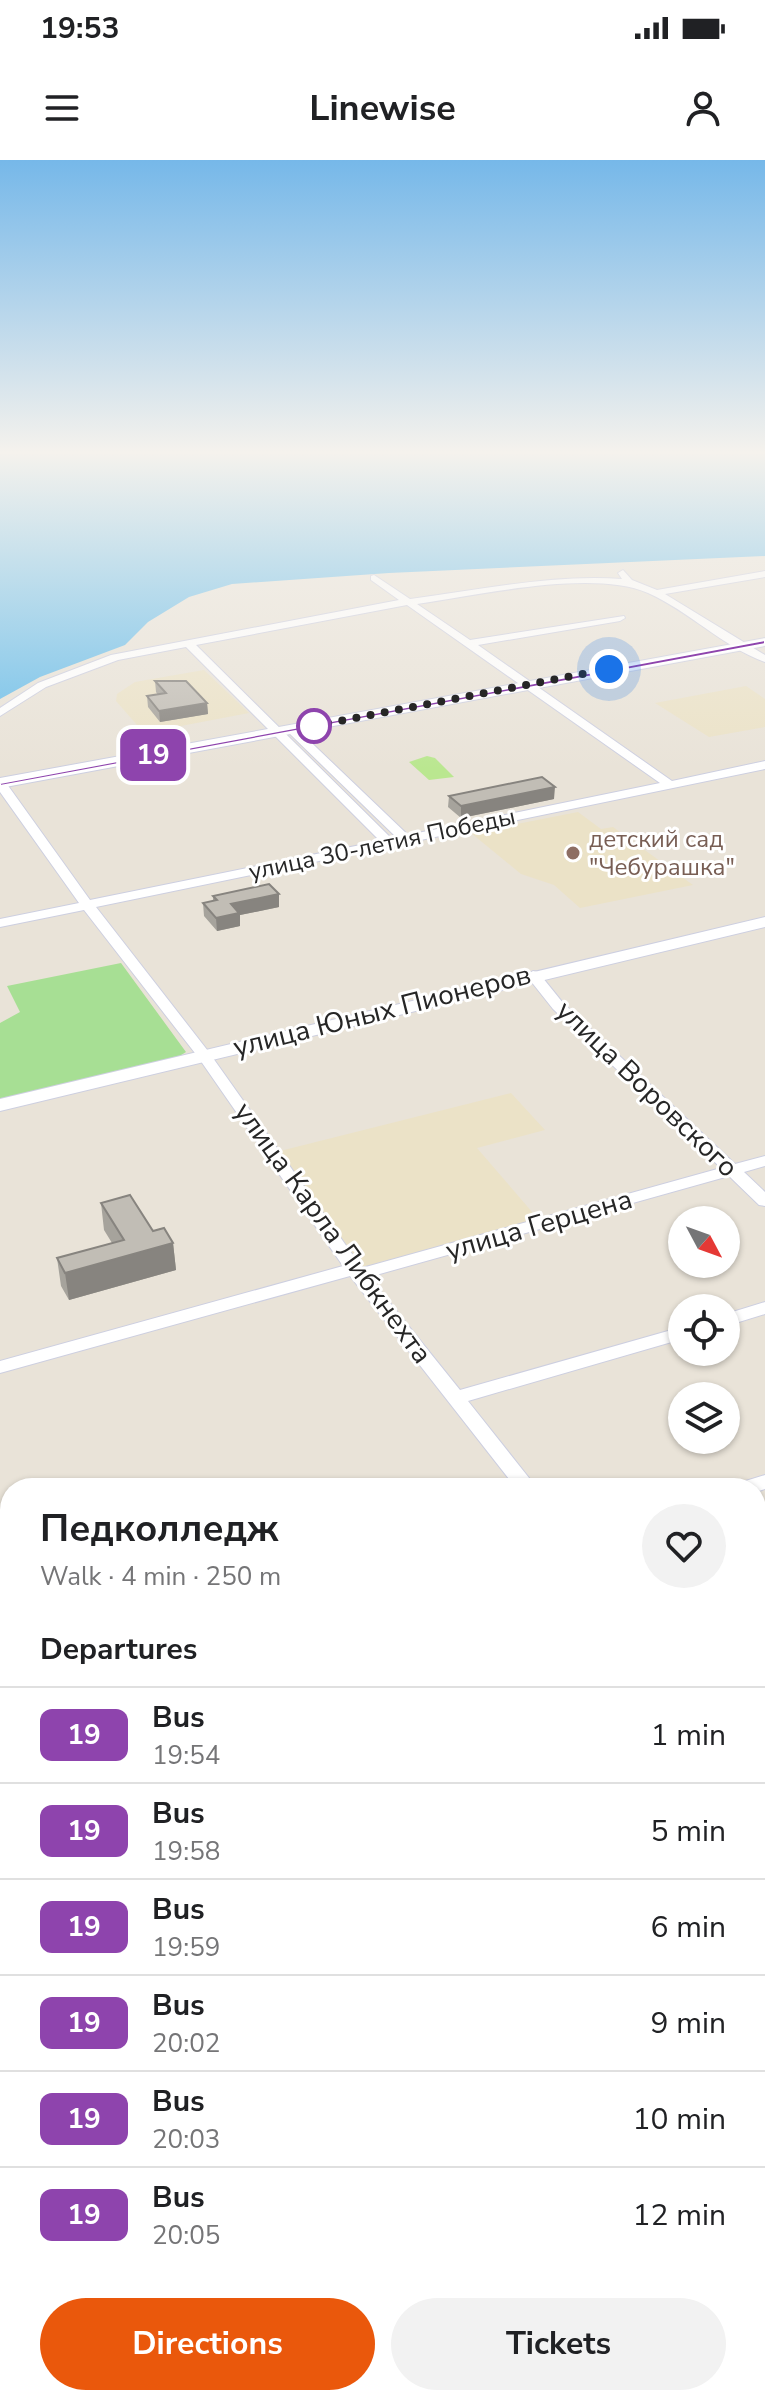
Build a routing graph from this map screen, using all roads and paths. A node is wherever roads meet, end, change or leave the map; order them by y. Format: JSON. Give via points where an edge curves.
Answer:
{"nodes":[{"id":1,"x":624,"y":570,"type":"dead end"},
{"id":2,"x":765,"y":574,"type":"edge"},
{"id":3,"x":374,"y":578,"type":"dead end"},
{"id":4,"x":629,"y":582,"type":"junction"},
{"id":5,"x":656,"y":593,"type":"junction"},
{"id":6,"x":406,"y":603,"type":"junction"},
{"id":7,"x":620,"y":618,"type":"dead end"},
{"id":8,"x":187,"y":642,"type":"junction"},
{"id":9,"x":765,"y":642,"type":"edge"},
{"id":10,"x":468,"y":644,"type":"junction"},
{"id":11,"x":740,"y":645,"type":"junction"},
{"id":12,"x":765,"y":659,"type":"edge"},
{"id":13,"x":528,"y":684,"type":"junction"},
{"id":14,"x":0,"y":713,"type":"edge"},
{"id":15,"x":283,"y":732,"type":"junction"},
{"id":16,"x":764,"y":766,"type":"edge"},
{"id":17,"x":0,"y":783,"type":"edge"},
{"id":18,"x":671,"y":785,"type":"junction"},
{"id":19,"x":405,"y":839,"type":"junction"},
{"id":20,"x":388,"y":842,"type":"junction"},
{"id":21,"x":87,"y":905,"type":"junction"},
{"id":22,"x":765,"y":922,"type":"edge"},
{"id":23,"x":0,"y":923,"type":"edge"},
{"id":24,"x":533,"y":975,"type":"junction"},
{"id":25,"x":203,"y":1054,"type":"junction"},
{"id":26,"x":0,"y":1105,"type":"edge"},
{"id":27,"x":765,"y":1161,"type":"edge"},
{"id":28,"x":733,"y":1170,"type":"junction"},
{"id":29,"x":765,"y":1201,"type":"edge"},
{"id":30,"x":356,"y":1272,"type":"junction"},
{"id":31,"x":765,"y":1308,"type":"edge"},
{"id":32,"x":740,"y":1316,"type":"edge"},
{"id":33,"x":668,"y":1337,"type":"edge"},
{"id":34,"x":0,"y":1367,"type":"edge"},
{"id":35,"x":456,"y":1398,"type":"junction"},
{"id":36,"x":519,"y":1478,"type":"edge"}],
"edges":[{"from":1,"to":4,"type":"street"},
{"from":2,"to":5,"type":"street"},
{"from":3,"to":6,"type":"street"},
{"from":4,"to":5,"type":"street"},
{"from":4,"to":6,"type":"street","via":[[554,583]]},
{"from":5,"to":11,"type":"street"},
{"from":6,"to":8,"type":"street"},
{"from":6,"to":10,"type":"street"},
{"from":7,"to":10,"type":"street"},
{"from":8,"to":14,"type":"street","via":[[106,660],[42,685]]},
{"from":8,"to":15,"type":"street"},
{"from":9,"to":11,"type":"street"},
{"from":10,"to":13,"type":"street"},
{"from":11,"to":12,"type":"street"},
{"from":11,"to":13,"type":"street"},
{"from":13,"to":15,"type":"street"},
{"from":13,"to":18,"type":"street"},
{"from":15,"to":17,"type":"street"},
{"from":15,"to":19,"type":"street"},
{"from":15,"to":20,"type":"street"},
{"from":16,"to":18,"type":"street","name":"улица 30-летия Победы"},
{"from":17,"to":21,"type":"street","name":"улица Карла Либкнехта"},
{"from":18,"to":19,"type":"street","name":"улица 30-летия Победы"},
{"from":19,"to":20,"type":"street","name":"улица 30-летия Победы"},
{"from":20,"to":21,"type":"street","name":"улица 30-летия Победы"},
{"from":21,"to":23,"type":"street","name":"улица 30-летия Победы"},
{"from":21,"to":25,"type":"street","name":"улица Карла Либкнехта"},
{"from":22,"to":24,"type":"street","name":"улица Юных Пионеров"},
{"from":24,"to":25,"type":"street","name":"улица Юных Пионеров"},
{"from":24,"to":28,"type":"street","name":"улица Воровского","via":[[558,1006]]},
{"from":25,"to":26,"type":"street","name":"улица Юных Пионеров"},
{"from":25,"to":30,"type":"street","name":"улица Карла Либкнехта"},
{"from":27,"to":28,"type":"street","name":"улица Герцена"},
{"from":28,"to":29,"type":"street","name":"улица Воровского"},
{"from":28,"to":30,"type":"street","name":"улица Герцена"},
{"from":30,"to":34,"type":"street","name":"улица Герцена"},
{"from":30,"to":35,"type":"street","name":"улица Карла Либкнехта"},
{"from":31,"to":32,"type":"street"},
{"from":33,"to":35,"type":"street"},
{"from":35,"to":36,"type":"street","name":"улица Карла Либкнехта"}]}
